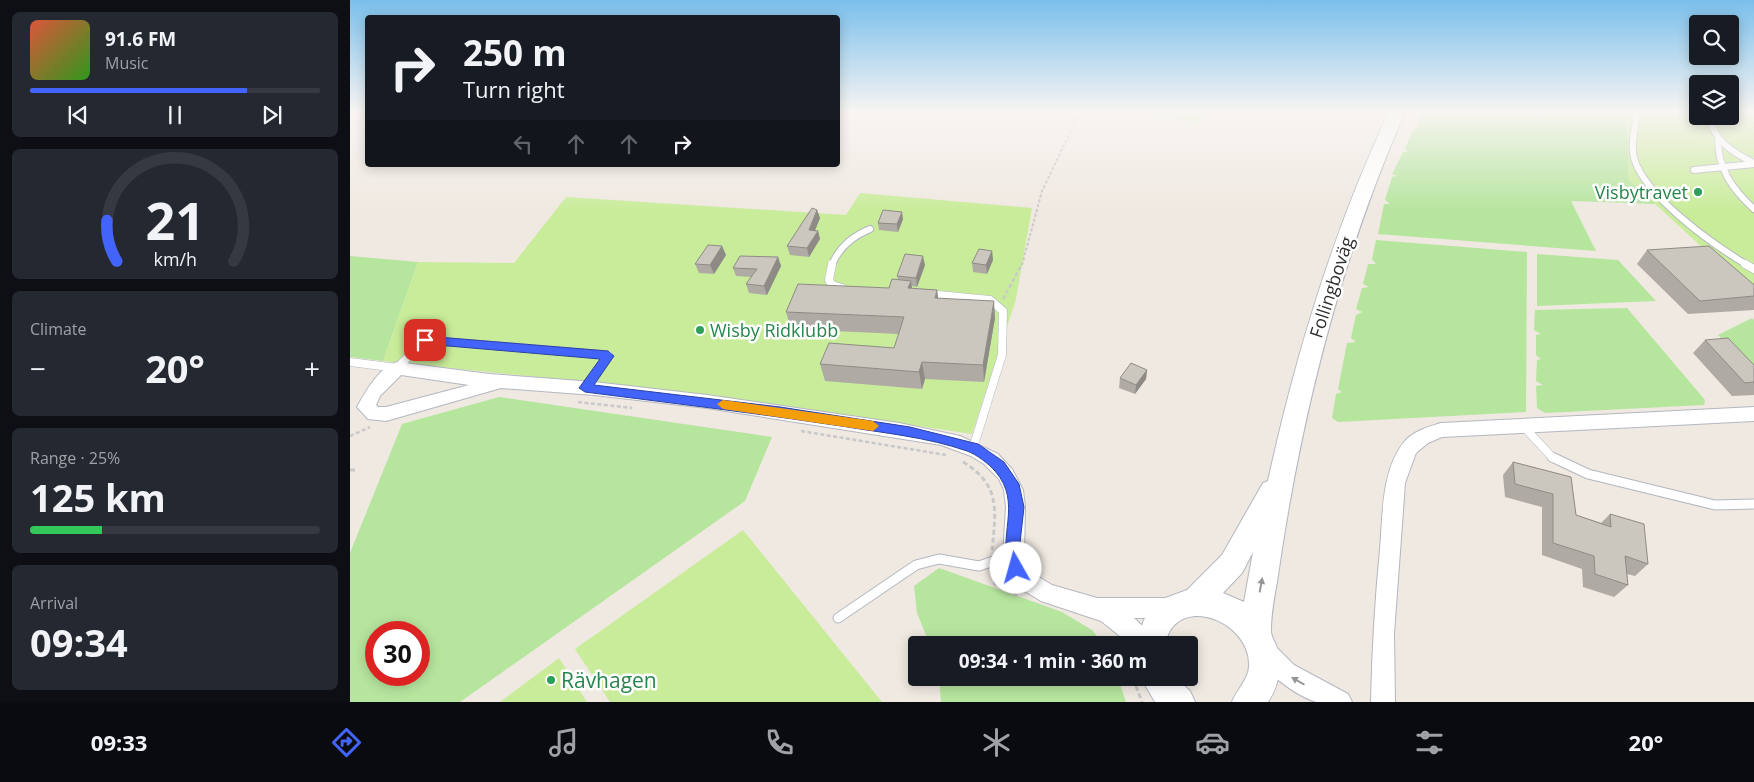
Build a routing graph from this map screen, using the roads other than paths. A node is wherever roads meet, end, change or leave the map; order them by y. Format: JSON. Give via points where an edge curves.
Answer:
{"nodes":[{"id":1,"x":1381,"y":145,"type":"edge"},
{"id":2,"x":1635,"y":145,"type":"edge"},
{"id":3,"x":1717,"y":145,"type":"edge"},
{"id":4,"x":1725,"y":145,"type":"edge"},
{"id":5,"x":1754,"y":163,"type":"edge"},
{"id":6,"x":1723,"y":167,"type":"junction"},
{"id":7,"x":1694,"y":170,"type":"dead end"},
{"id":8,"x":1754,"y":209,"type":"edge"},
{"id":9,"x":870,"y":228,"type":"dead end"},
{"id":10,"x":1754,"y":269,"type":"edge"},
{"id":11,"x":850,"y":288,"type":"edge"},
{"id":12,"x":919,"y":294,"type":"edge"},
{"id":13,"x":350,"y":362,"type":"edge"},
{"id":14,"x":397,"y":368,"type":"junction"},
{"id":15,"x":501,"y":382,"type":"junction"},
{"id":16,"x":585,"y":388,"type":"junction"},
{"id":17,"x":1754,"y":414,"type":"edge"},
{"id":18,"x":1523,"y":426,"type":"junction"},
{"id":19,"x":973,"y":448,"type":"junction"},
{"id":20,"x":1284,"y":468,"type":"junction"},
{"id":21,"x":1754,"y":504,"type":"edge"},
{"id":22,"x":1013,"y":555,"type":"junction"},
{"id":23,"x":1184,"y":605,"type":"junction"},
{"id":24,"x":1095,"y":607,"type":"junction"},
{"id":25,"x":838,"y":618,"type":"dead end"},
{"id":26,"x":1137,"y":636,"type":"edge"},
{"id":27,"x":1153,"y":636,"type":"edge"},
{"id":28,"x":1259,"y":642,"type":"junction"},
{"id":29,"x":1248,"y":702,"type":"edge"},
{"id":30,"x":1340,"y":702,"type":"edge"},
{"id":31,"x":1382,"y":702,"type":"edge"}],
"edges":[{"from":1,"to":20,"type":"main road","name":"Follingboväg","via":[[1314,331]]},
{"from":2,"to":10,"type":"lane","via":[[1634,159],[1647,182],[1698,232]]},
{"from":3,"to":6,"type":"lane"},
{"from":4,"to":5,"type":"lane"},
{"from":5,"to":6,"type":"lane"},
{"from":6,"to":7,"type":"lane"},
{"from":6,"to":8,"type":"lane","via":[[1730,184]]},
{"from":9,"to":11,"type":"lane","via":[[853,235],[843,244],[830,275],[832,285]]},
{"from":12,"to":19,"type":"lane","via":[[990,300],[1003,311],[1002,355]]},
{"from":13,"to":14,"type":"lane"},
{"from":14,"to":15,"type":"street"},
{"from":14,"to":15,"type":"street","via":[[369,399],[366,407],[374,414],[413,407]]},
{"from":14,"to":16,"type":"lane","via":[[425,340],[608,356]]},
{"from":15,"to":16,"type":"street"},
{"from":16,"to":19,"type":"street","via":[[790,413],[910,432]]},
{"from":17,"to":18,"type":"street"},
{"from":18,"to":21,"type":"lane","via":[[1554,459],[1588,474],[1715,505]]},
{"from":18,"to":31,"type":"street","via":[[1441,430],[1421,436],[1412,444],[1402,463],[1396,483],[1384,625]]},
{"from":19,"to":22,"type":"street","via":[[999,466],[1012,484],[1017,517]]},
{"from":20,"to":23,"type":"main road","name":"Follingboväg","via":[[1232,564]]},
{"from":28,"to":20,"type":"main road","name":"Follingboväg","one_way":true,"via":[[1258,604]]},
{"from":22,"to":24,"type":"street","via":[[1022,578],[1043,592]]},
{"from":22,"to":25,"type":"lane","via":[[979,566],[939,559],[916,565]]},
{"from":23,"to":24,"type":"street"},
{"from":23,"to":27,"type":"main road","name":"Follingboväg","via":[[1158,622]]},
{"from":23,"to":28,"type":"main road","via":[[1219,604],[1246,621]]},
{"from":24,"to":26,"type":"street","via":[[1121,620]]},
{"from":28,"to":29,"type":"main road","name":"Follingboväg","via":[[1265,666],[1262,682]]},
{"from":30,"to":28,"type":"street","one_way":true,"via":[[1286,673]]}]}
